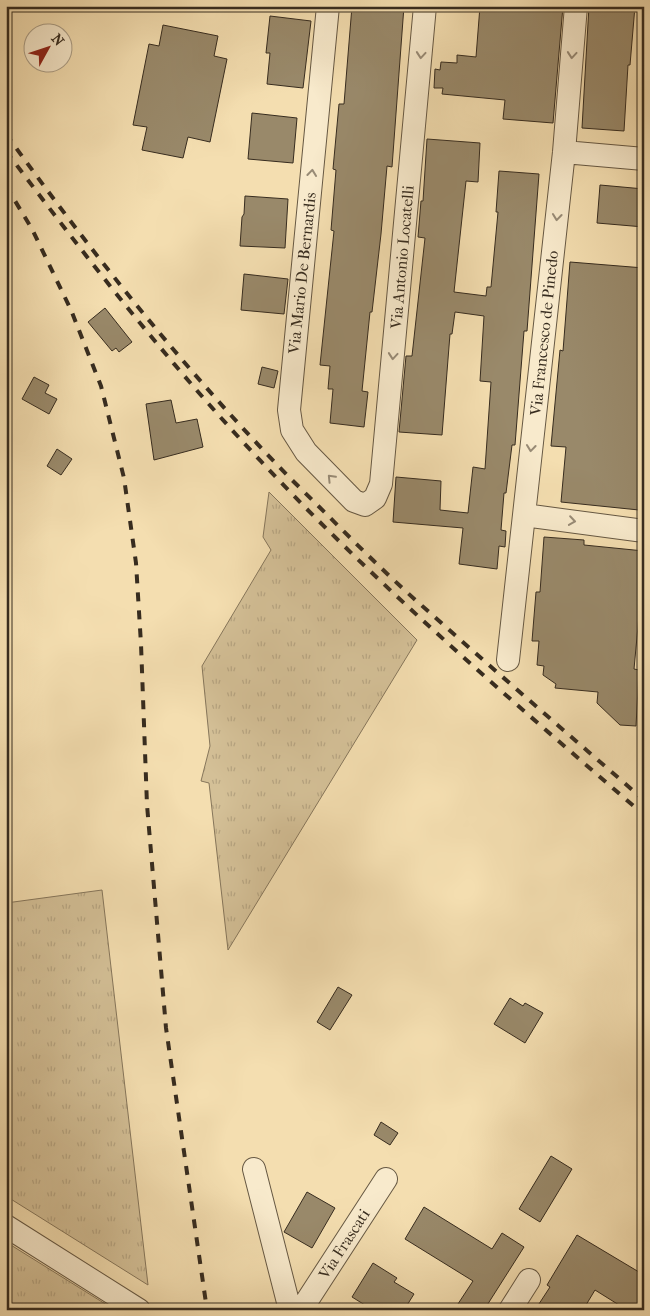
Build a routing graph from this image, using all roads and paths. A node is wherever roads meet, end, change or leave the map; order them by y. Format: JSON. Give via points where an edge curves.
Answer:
{"nodes":[{"id":1,"x":328,"y":6,"type":"edge"},
{"id":2,"x":425,"y":6,"type":"edge"},
{"id":3,"x":576,"y":6,"type":"edge"},
{"id":4,"x":564,"y":152,"type":"junction"},
{"id":5,"x":644,"y":159,"type":"edge"},
{"id":6,"x":368,"y":504,"type":"joint"},
{"id":7,"x":524,"y":515,"type":"junction"},
{"id":8,"x":644,"y":531,"type":"edge"},
{"id":9,"x":508,"y":660,"type":"dead end"},
{"id":10,"x":254,"y":1168,"type":"dead end"},
{"id":11,"x":386,"y":1179,"type":"dead end"},
{"id":12,"x":6,"y":1226,"type":"edge"},
{"id":13,"x":528,"y":1280,"type":"dead end"},
{"id":14,"x":139,"y":1310,"type":"edge"},
{"id":15,"x":290,"y":1310,"type":"edge"},
{"id":16,"x":301,"y":1310,"type":"edge"},
{"id":17,"x":510,"y":1310,"type":"edge"}],
"edges":[{"from":6,"to":1,"type":"street","name":"Via Mario De Bernardis","one_way":true,"via":[[354,501],[306,452],[292,430],[289,410]]},
{"from":2,"to":6,"type":"street","name":"Via Antonio Locatelli","one_way":true,"via":[[381,484],[378,494]]},
{"from":3,"to":4,"type":"street","name":"Via Francesco de Pinedo","one_way":true},
{"from":4,"to":5,"type":"street"},
{"from":4,"to":7,"type":"street","name":"Via Francesco de Pinedo","one_way":true},
{"from":7,"to":8,"type":"street","one_way":true},
{"from":7,"to":9,"type":"street","name":"Via Francesco de Pinedo"},
{"from":10,"to":15,"type":"street"},
{"from":11,"to":16,"type":"street","name":"Via Frascati"},
{"from":12,"to":14,"type":"street"},
{"from":13,"to":17,"type":"street"}]}
